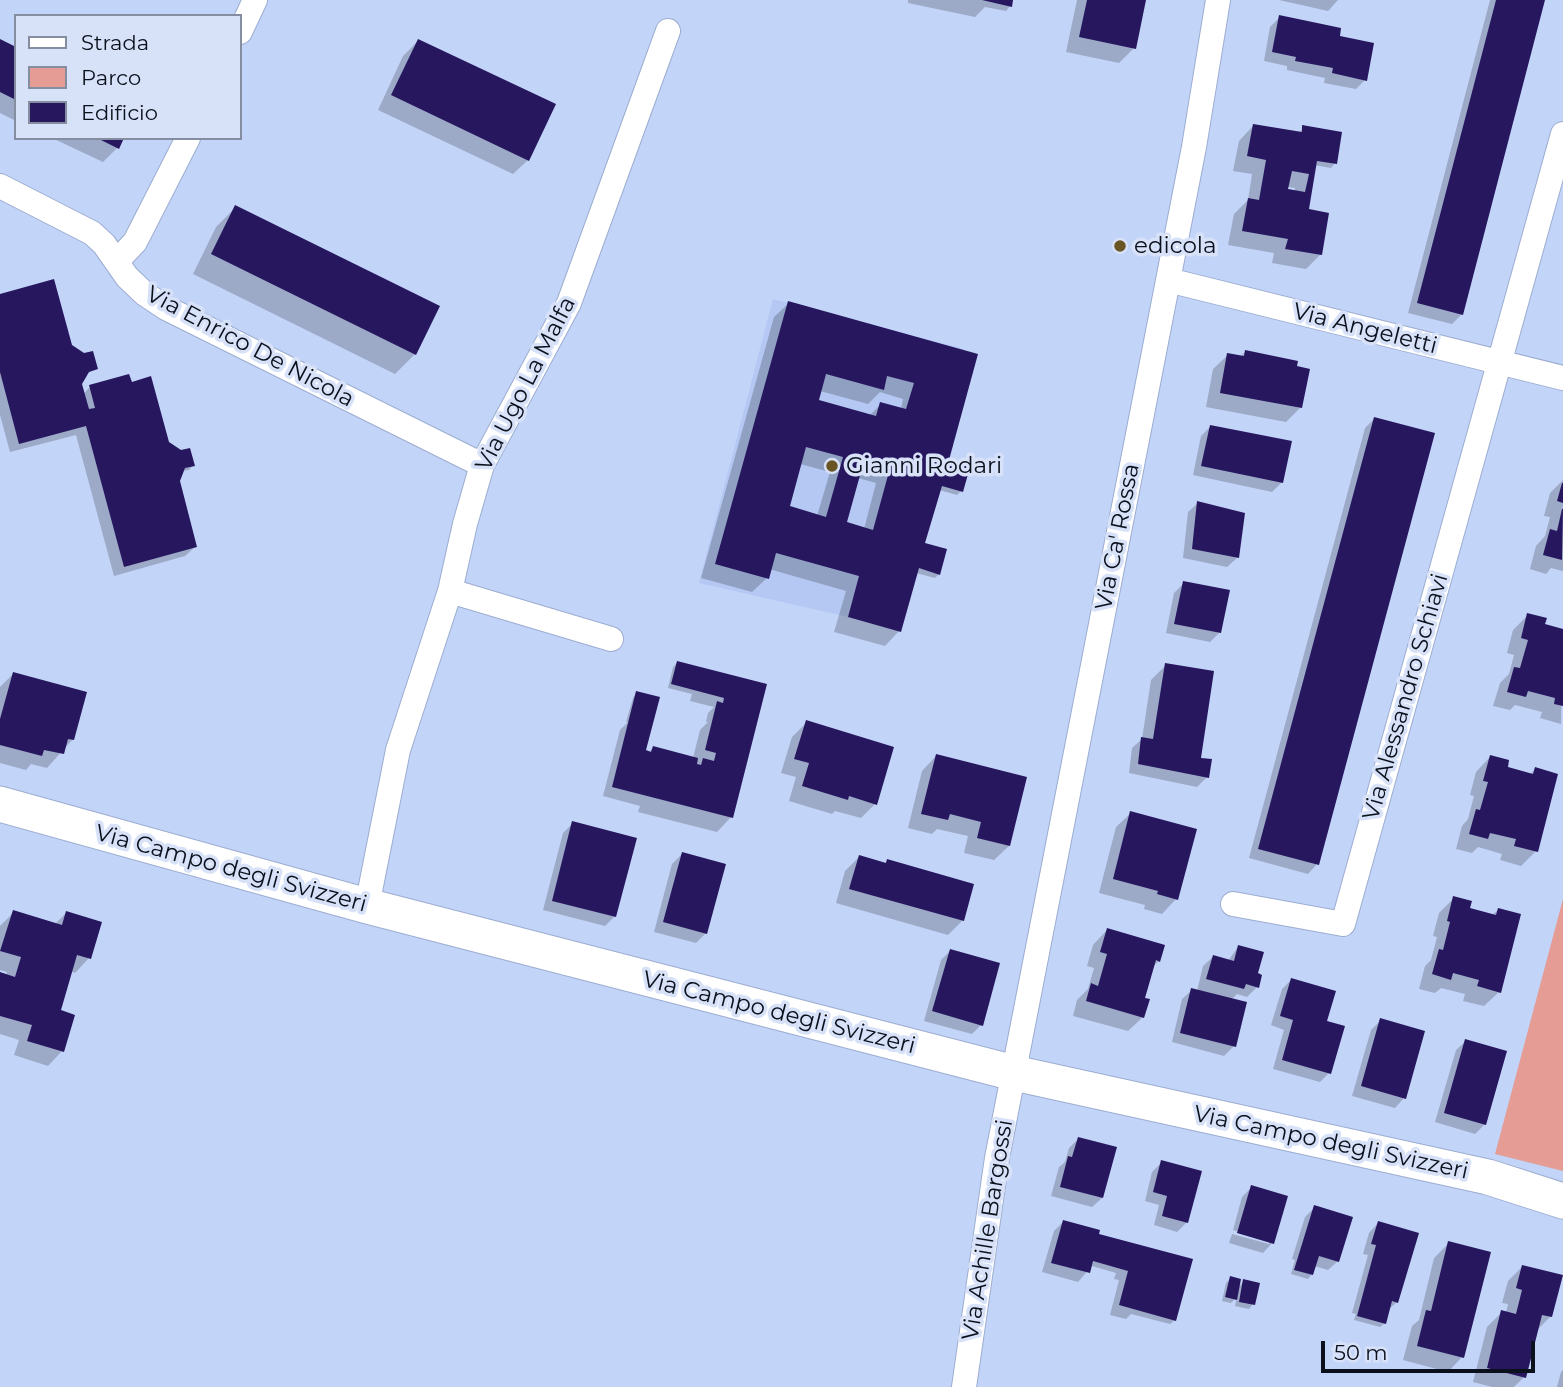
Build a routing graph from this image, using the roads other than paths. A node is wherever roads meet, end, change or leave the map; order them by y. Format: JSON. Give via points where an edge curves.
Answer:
{"nodes":[{"id":1,"x":255,"y":0,"type":"edge"},
{"id":2,"x":1218,"y":0,"type":"edge"},
{"id":3,"x":242,"y":28,"type":"edge"},
{"id":4,"x":668,"y":32,"type":"dead end"},
{"id":5,"x":1563,"y":134,"type":"edge"},
{"id":6,"x":187,"y":140,"type":"edge"},
{"id":7,"x":0,"y":186,"type":"edge"},
{"id":8,"x":117,"y":261,"type":"junction"},
{"id":9,"x":1168,"y":280,"type":"junction"},
{"id":10,"x":1500,"y":363,"type":"junction"},
{"id":11,"x":1563,"y":378,"type":"edge"},
{"id":12,"x":482,"y":465,"type":"junction"},
{"id":13,"x":450,"y":591,"type":"junction"},
{"id":14,"x":611,"y":639,"type":"dead end"},
{"id":15,"x":0,"y":804,"type":"edge"},
{"id":16,"x":1233,"y":904,"type":"dead end"},
{"id":17,"x":367,"y":906,"type":"junction"},
{"id":18,"x":1014,"y":1073,"type":"junction"},
{"id":19,"x":1563,"y":1200,"type":"edge"},
{"id":20,"x":964,"y":1387,"type":"edge"}],
"edges":[{"from":1,"to":3,"type":"street"},
{"from":2,"to":9,"type":"street","name":"Via Ca' Rossa"},
{"from":4,"to":12,"type":"street","name":"Via Ugo La Malfa","via":[[569,303]]},
{"from":5,"to":10,"type":"street"},
{"from":6,"to":8,"type":"street","via":[[135,242]]},
{"from":7,"to":8,"type":"street","name":"Via Enrico De Nicola","via":[[92,233]]},
{"from":8,"to":12,"type":"street","name":"Via Enrico De Nicola","via":[[127,277],[166,308]]},
{"from":9,"to":10,"type":"street","name":"Via Angeletti"},
{"from":9,"to":18,"type":"street","name":"Via Ca' Rossa"},
{"from":10,"to":11,"type":"street","name":"Via Angeletti"},
{"from":10,"to":16,"type":"street","name":"Via Alessandro Schiavi","via":[[1343,924]]},
{"from":12,"to":13,"type":"street","name":"Via Ugo La Malfa"},
{"from":13,"to":14,"type":"street"},
{"from":13,"to":17,"type":"street","name":"Via Ugo La Malfa","via":[[398,750]]},
{"from":15,"to":17,"type":"main road","name":"Via Campo degli Svizzeri"},
{"from":17,"to":18,"type":"main road","name":"Via Campo degli Svizzeri"},
{"from":18,"to":19,"type":"main road","name":"Via Campo degli Svizzeri","via":[[1488,1177]]},
{"from":18,"to":20,"type":"street","name":"Via Achille Bargossi"}]}
